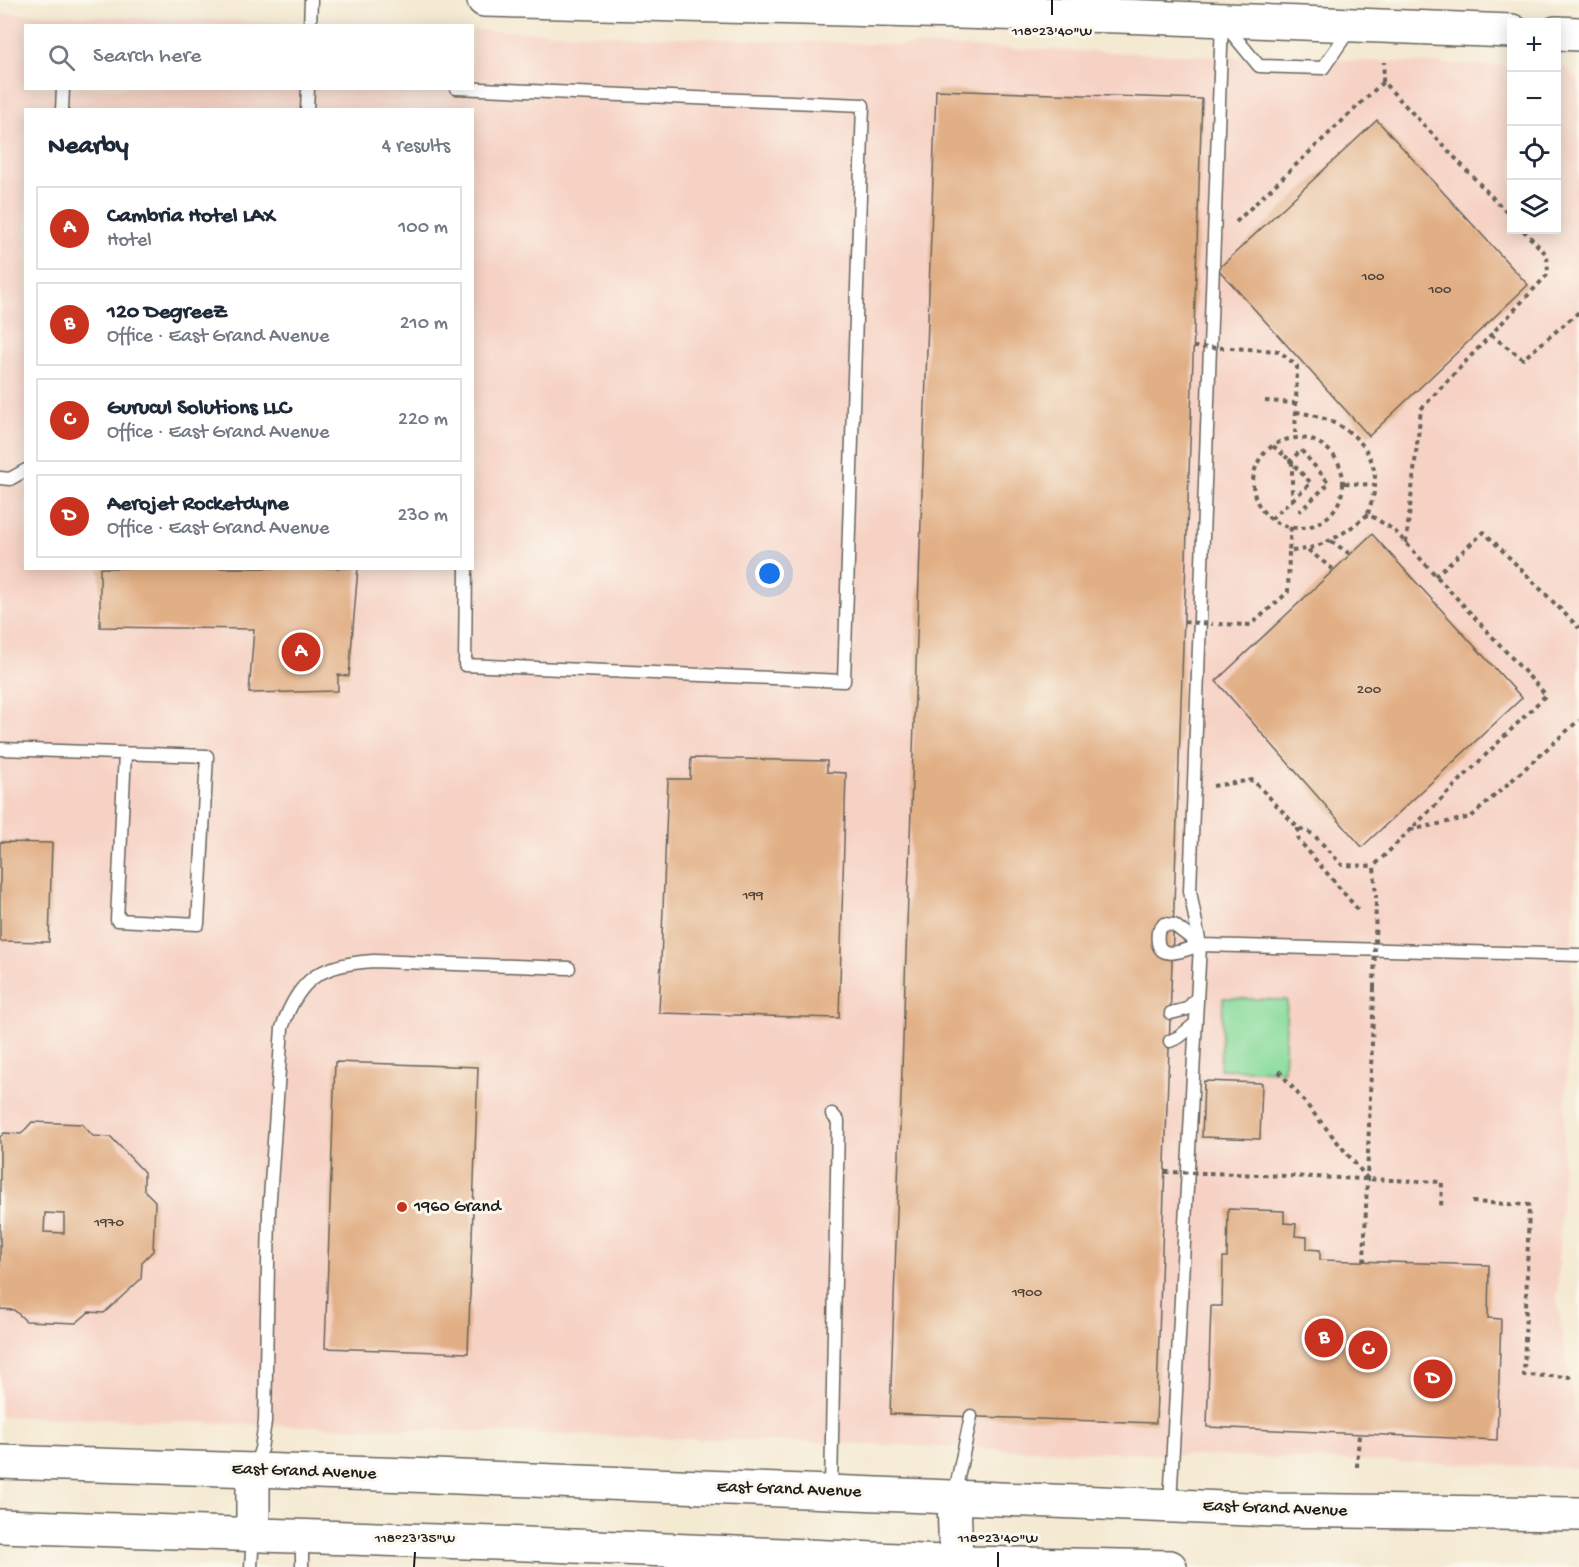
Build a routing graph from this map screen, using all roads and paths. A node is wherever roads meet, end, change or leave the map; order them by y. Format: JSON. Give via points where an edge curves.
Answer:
{"nodes":[{"id":1,"x":311,"y":0,"type":"edge"},
{"id":2,"x":484,"y":0,"type":"edge"},
{"id":3,"x":1222,"y":21,"type":"junction"},
{"id":4,"x":310,"y":24,"type":"edge"},
{"id":5,"x":1353,"y":26,"type":"junction"},
{"id":6,"x":1507,"y":32,"type":"edge"},
{"id":7,"x":1561,"y":33,"type":"edge"},
{"id":8,"x":1579,"y":34,"type":"edge"},
{"id":9,"x":1384,"y":62,"type":"dead end"},
{"id":10,"x":1383,"y":82,"type":"junction"},
{"id":11,"x":474,"y":89,"type":"edge"},
{"id":12,"x":63,"y":90,"type":"edge"},
{"id":13,"x":308,"y":90,"type":"edge"},
{"id":14,"x":62,"y":108,"type":"edge"},
{"id":15,"x":308,"y":108,"type":"edge"},
{"id":16,"x":1507,"y":213,"type":"edge"},
{"id":17,"x":1233,"y":225,"type":"dead end"},
{"id":18,"x":1527,"y":234,"type":"edge"},
{"id":19,"x":1579,"y":312,"type":"edge"},
{"id":20,"x":1491,"y":335,"type":"junction"},
{"id":21,"x":1193,"y":347,"type":"dead end"},
{"id":22,"x":1265,"y":401,"type":"dead end"},
{"id":23,"x":1296,"y":403,"type":"junction"},
{"id":24,"x":1296,"y":412,"type":"junction"},
{"id":25,"x":1295,"y":438,"type":"junction"},
{"id":26,"x":1273,"y":446,"type":"junction"},
{"id":27,"x":24,"y":471,"type":"edge"},
{"id":28,"x":0,"y":478,"type":"edge"},
{"id":29,"x":1345,"y":483,"type":"junction"},
{"id":30,"x":1375,"y":485,"type":"junction"},
{"id":31,"x":1292,"y":500,"type":"junction"},
{"id":32,"x":1299,"y":513,"type":"dead end"},
{"id":33,"x":1368,"y":514,"type":"junction"},
{"id":34,"x":1271,"y":519,"type":"junction"},
{"id":35,"x":1290,"y":527,"type":"junction"},
{"id":36,"x":1331,"y":541,"type":"junction"},
{"id":37,"x":1406,"y":544,"type":"junction"},
{"id":38,"x":1307,"y":550,"type":"junction"},
{"id":39,"x":1289,"y":551,"type":"junction"},
{"id":40,"x":1350,"y":554,"type":"dead end"},
{"id":41,"x":466,"y":570,"type":"edge"},
{"id":42,"x":1334,"y":570,"type":"dead end"},
{"id":43,"x":1435,"y":576,"type":"junction"},
{"id":44,"x":1184,"y":622,"type":"dead end"},
{"id":45,"x":1579,"y":628,"type":"edge"},
{"id":46,"x":1579,"y":720,"type":"edge"},
{"id":47,"x":0,"y":749,"type":"edge"},
{"id":48,"x":125,"y":753,"type":"junction"},
{"id":49,"x":1206,"y":787,"type":"dead end"},
{"id":50,"x":1298,"y":828,"type":"junction"},
{"id":51,"x":1409,"y":830,"type":"junction"},
{"id":52,"x":1374,"y":866,"type":"junction"},
{"id":53,"x":1360,"y":912,"type":"dead end"},
{"id":54,"x":1200,"y":945,"type":"junction"},
{"id":55,"x":1579,"y":955,"type":"edge"},
{"id":56,"x":569,"y":968,"type":"dead end"},
{"id":57,"x":1197,"y":998,"type":"junction"},
{"id":58,"x":1171,"y":1013,"type":"dead end"},
{"id":59,"x":1196,"y":1024,"type":"junction"},
{"id":60,"x":1170,"y":1041,"type":"dead end"},
{"id":61,"x":1279,"y":1071,"type":"dead end"},
{"id":62,"x":832,"y":1114,"type":"dead end"},
{"id":63,"x":1165,"y":1172,"type":"dead end"},
{"id":64,"x":1367,"y":1179,"type":"junction"},
{"id":65,"x":1472,"y":1202,"type":"dead end"},
{"id":66,"x":1441,"y":1208,"type":"dead end"},
{"id":67,"x":1364,"y":1262,"type":"dead end"},
{"id":68,"x":1573,"y":1377,"type":"dead end"},
{"id":69,"x":971,"y":1416,"type":"dead end"},
{"id":70,"x":1359,"y":1434,"type":"dead end"},
{"id":71,"x":0,"y":1462,"type":"edge"},
{"id":72,"x":1357,"y":1467,"type":"dead end"},
{"id":73,"x":253,"y":1470,"type":"junction"},
{"id":74,"x":831,"y":1491,"type":"junction"},
{"id":75,"x":954,"y":1498,"type":"junction"},
{"id":76,"x":1170,"y":1505,"type":"junction"},
{"id":77,"x":1579,"y":1514,"type":"edge"},
{"id":78,"x":0,"y":1526,"type":"edge"},
{"id":79,"x":253,"y":1535,"type":"junction"},
{"id":80,"x":302,"y":1552,"type":"edge"},
{"id":81,"x":726,"y":1560,"type":"edge"},
{"id":82,"x":956,"y":1564,"type":"edge"},
{"id":83,"x":251,"y":1567,"type":"edge"},
{"id":84,"x":1170,"y":1567,"type":"edge"}],
"edges":[{"from":1,"to":4,"type":"lane"},
{"from":2,"to":3,"type":"street"},
{"from":3,"to":5,"type":"street"},
{"from":3,"to":5,"type":"lane","via":[[1259,66],[1323,68]]},
{"from":3,"to":54,"type":"lane","via":[[1190,891]]},
{"from":5,"to":6,"type":"street"},
{"from":7,"to":8,"type":"street"},
{"from":9,"to":10,"type":"path"},
{"from":10,"to":16,"type":"path"},
{"from":10,"to":17,"type":"path"},
{"from":11,"to":41,"type":"lane","via":[[863,105],[844,681],[465,665]]},
{"from":12,"to":14,"type":"lane"},
{"from":13,"to":15,"type":"lane"},
{"from":18,"to":20,"type":"path","via":[[1547,255],[1548,274]]},
{"from":19,"to":20,"type":"path","via":[[1523,359]]},
{"from":20,"to":37,"type":"path","via":[[1421,409]]},
{"from":21,"to":23,"type":"path","bridge":true,"via":[[1279,351],[1297,366]]},
{"from":22,"to":23,"type":"path"},
{"from":23,"to":24,"type":"path"},
{"from":24,"to":25,"type":"path"},
{"from":24,"to":30,"type":"path","via":[[1345,427],[1364,446]]},
{"from":25,"to":26,"type":"path"},
{"from":25,"to":29,"type":"path","via":[[1323,445],[1334,455]]},
{"from":26,"to":31,"type":"path","bridge":true,"via":[[1292,462]]},
{"from":26,"to":34,"type":"path","via":[[1258,461],[1253,475],[1258,504]]},
{"from":27,"to":28,"type":"lane"},
{"from":29,"to":30,"type":"path"},
{"from":29,"to":35,"type":"path","via":[[1334,510],[1323,520]]},
{"from":30,"to":33,"type":"path"},
{"from":31,"to":32,"type":"path","bridge":true,"via":[[1311,483],[1290,461],[1301,450],[1329,483]]},
{"from":31,"to":34,"type":"path","bridge":true},
{"from":33,"to":36,"type":"path"},
{"from":33,"to":37,"type":"path","via":[[1394,530]]},
{"from":34,"to":35,"type":"path"},
{"from":35,"to":39,"type":"path"},
{"from":36,"to":38,"type":"path"},
{"from":36,"to":40,"type":"path"},
{"from":37,"to":43,"type":"path"},
{"from":38,"to":39,"type":"path"},
{"from":38,"to":42,"type":"path"},
{"from":39,"to":44,"type":"path","bridge":true,"via":[[1288,592],[1251,625]]},
{"from":43,"to":45,"type":"path","via":[[1484,532]]},
{"from":43,"to":51,"type":"path","via":[[1545,695]]},
{"from":46,"to":51,"type":"path","via":[[1471,817]]},
{"from":47,"to":48,"type":"lane"},
{"from":48,"to":48,"type":"lane","via":[[207,756],[198,924],[117,920]]},
{"from":49,"to":50,"type":"path","via":[[1253,780]]},
{"from":50,"to":52,"type":"path","via":[[1313,834],[1342,865]]},
{"from":50,"to":53,"type":"path","via":[[1298,839]]},
{"from":51,"to":52,"type":"path"},
{"from":52,"to":64,"type":"path","bridge":true},
{"from":54,"to":55,"type":"lane"},
{"from":54,"to":57,"type":"lane"},
{"from":56,"to":73,"type":"lane","via":[[344,963],[318,974],[290,1004],[282,1028],[269,1212],[265,1422]]},
{"from":57,"to":58,"type":"lane","via":[[1187,1009]]},
{"from":57,"to":59,"type":"lane"},
{"from":59,"to":60,"type":"lane"},
{"from":59,"to":76,"type":"lane"},
{"from":61,"to":64,"type":"path"},
{"from":62,"to":74,"type":"lane","via":[[838,1121]]},
{"from":63,"to":64,"type":"path","bridge":true},
{"from":64,"to":66,"type":"path","via":[[1442,1182]]},
{"from":64,"to":67,"type":"path"},
{"from":65,"to":68,"type":"path","via":[[1529,1205],[1524,1375]]},
{"from":69,"to":75,"type":"lane"},
{"from":70,"to":72,"type":"path"},
{"from":71,"to":73,"type":"street","name":"East Grand Avenue"},
{"from":73,"to":74,"type":"street","name":"East Grand Avenue"},
{"from":73,"to":79,"type":"street"},
{"from":74,"to":75,"type":"street","name":"East Grand Avenue"},
{"from":75,"to":76,"type":"street","name":"East Grand Avenue"},
{"from":75,"to":82,"type":"street"},
{"from":76,"to":77,"type":"street","name":"East Grand Avenue"},
{"from":78,"to":79,"type":"street"},
{"from":79,"to":80,"type":"street"},
{"from":79,"to":83,"type":"lane"},
{"from":80,"to":81,"type":"street","via":[[644,1553]]},
{"from":81,"to":82,"type":"street"},
{"from":82,"to":84,"type":"street"}]}
